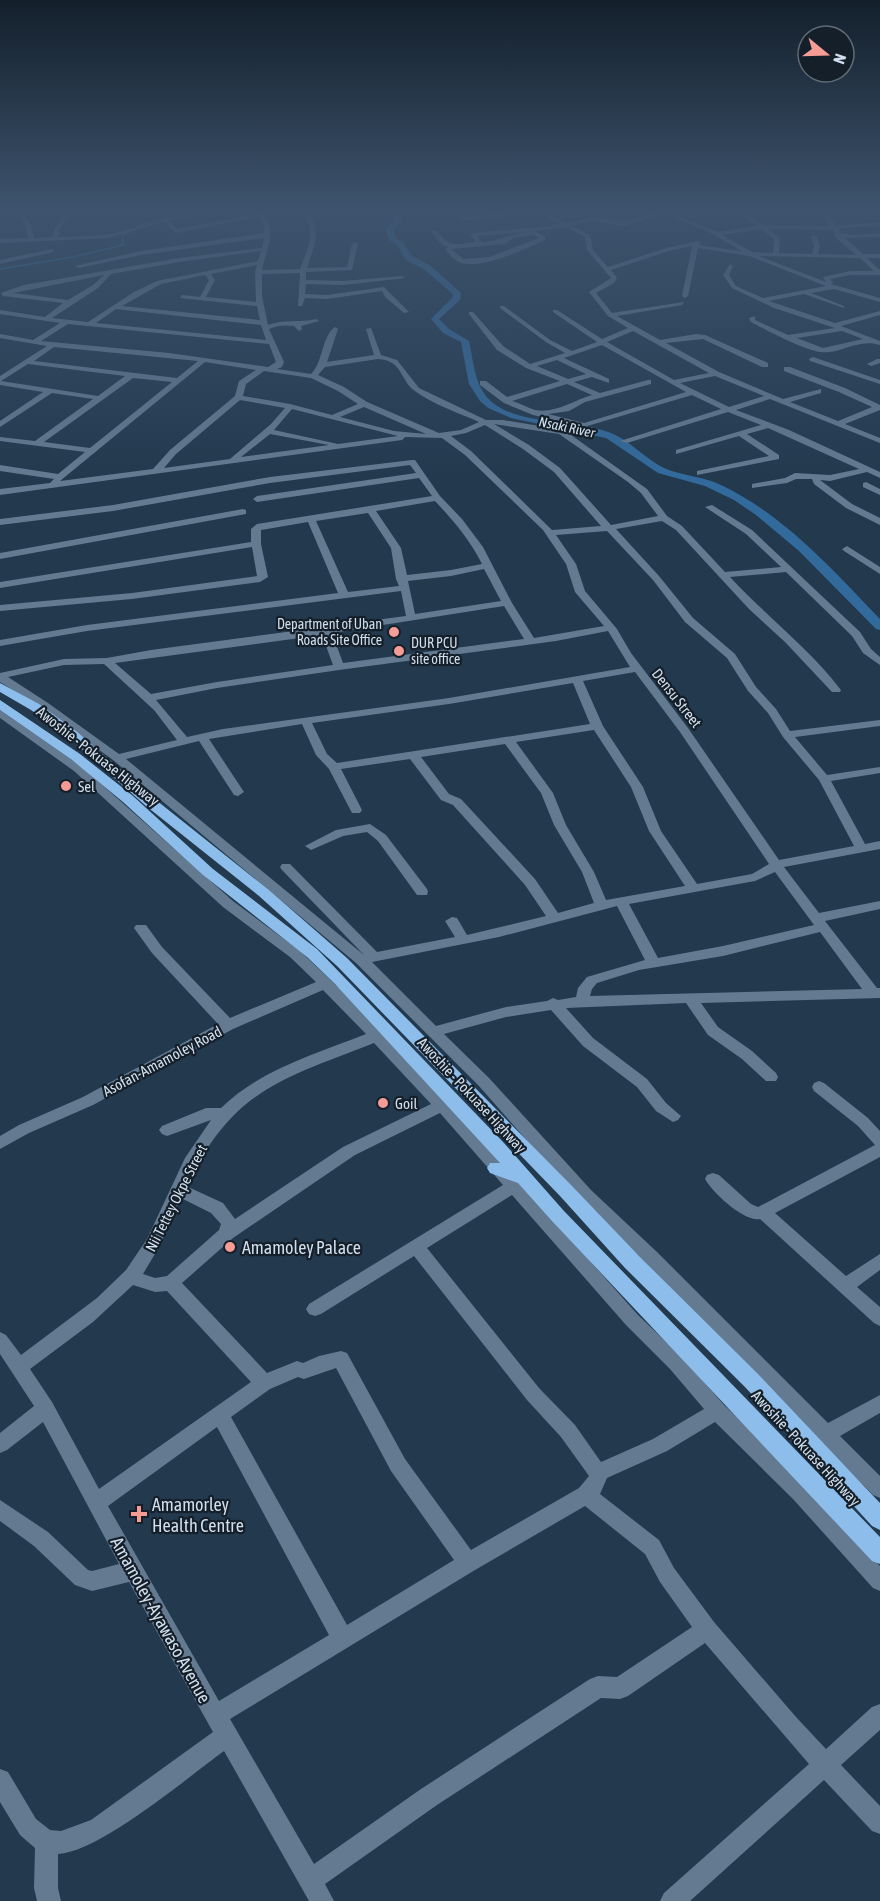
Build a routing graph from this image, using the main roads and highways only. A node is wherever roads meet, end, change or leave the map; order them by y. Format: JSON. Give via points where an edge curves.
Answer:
{"nodes":[{"id":1,"x":0,"y":687,"type":"edge"},
{"id":2,"x":0,"y":704,"type":"edge"},
{"id":3,"x":200,"y":842,"type":"junction"},
{"id":4,"x":184,"y":851,"type":"junction"},
{"id":5,"x":496,"y":1168,"type":"road end"},
{"id":6,"x":518,"y":1182,"type":"junction"},
{"id":7,"x":880,"y":1519,"type":"edge"},
{"id":8,"x":880,"y":1553,"type":"edge"}],
"edges":[{"from":1,"to":3,"type":"main road","name":"Awoshie - Pokuase Highway","via":[[72,734]]},
{"from":2,"to":4,"type":"main road","name":"Awoshie - Pokuase Highway","via":[[76,757]]},
{"from":3,"to":4,"type":"main road"},
{"from":3,"to":7,"type":"main road","name":"Awoshie - Pokuase Highway","via":[[342,962],[752,1381]]},
{"from":4,"to":6,"type":"main road","name":"Awoshie - Pokuase Highway","via":[[340,980]]},
{"from":5,"to":6,"type":"main road"},
{"from":6,"to":8,"type":"main road","name":"Awoshie - Pokuase Highway"}]}
